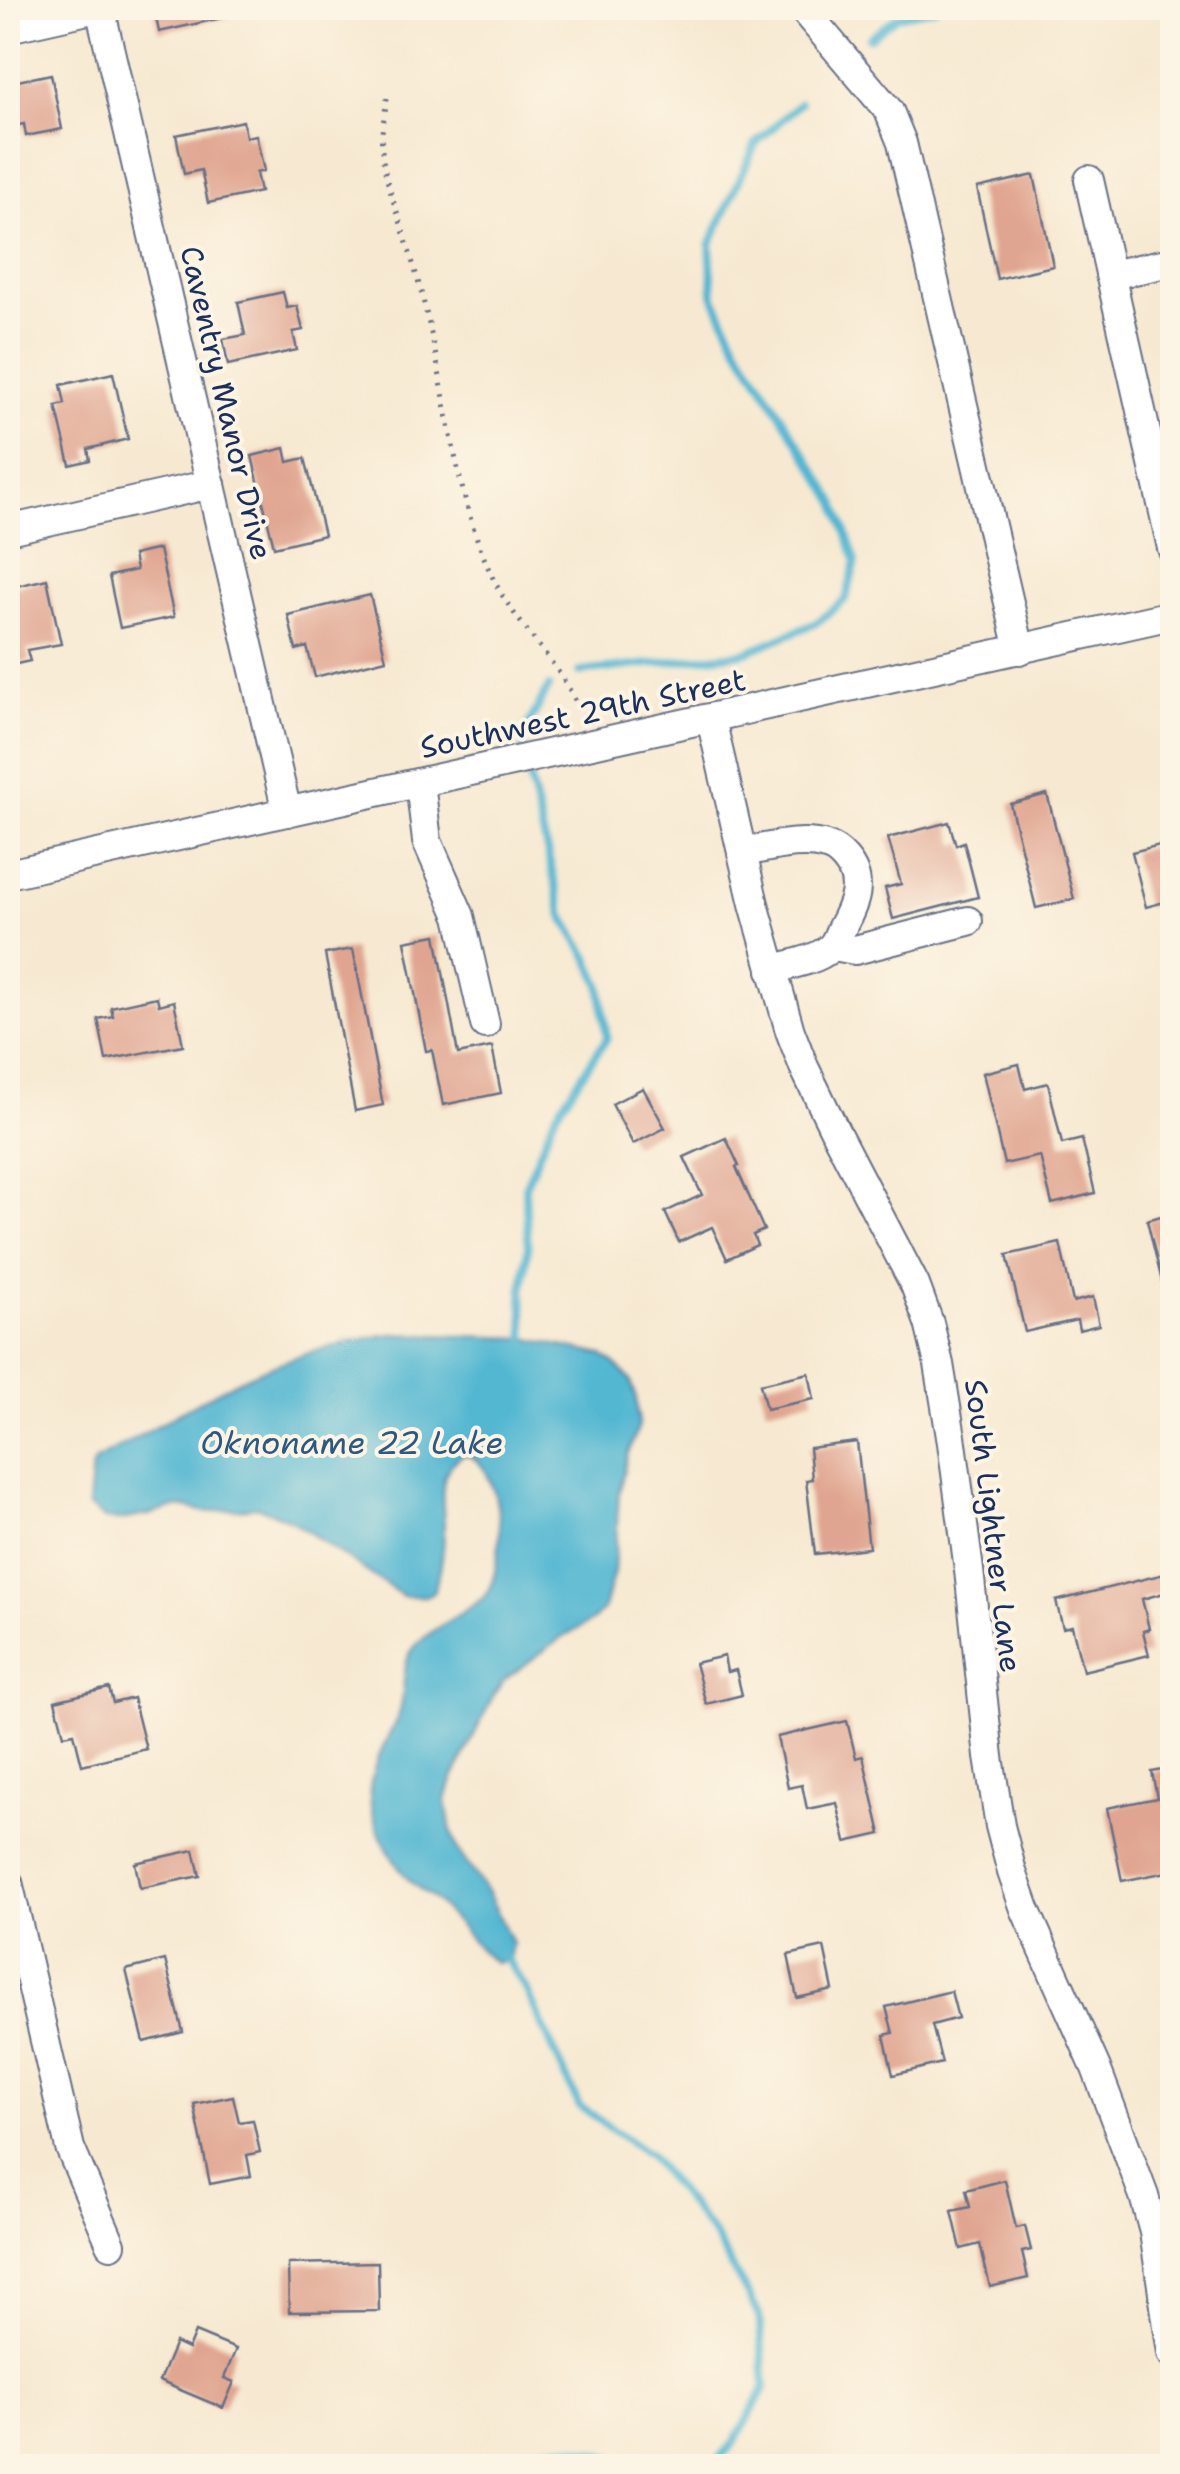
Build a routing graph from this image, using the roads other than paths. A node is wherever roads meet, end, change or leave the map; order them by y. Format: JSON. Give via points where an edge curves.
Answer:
{"nodes":[{"id":1,"x":99,"y":8,"type":"edge"},
{"id":2,"x":802,"y":8,"type":"edge"},
{"id":3,"x":8,"y":28,"type":"edge"},
{"id":4,"x":1089,"y":180,"type":"dead end"},
{"id":5,"x":1172,"y":262,"type":"edge"},
{"id":6,"x":1110,"y":275,"type":"junction"},
{"id":7,"x":212,"y":484,"type":"junction"},
{"id":8,"x":1167,"y":493,"type":"edge"},
{"id":9,"x":8,"y":530,"type":"edge"},
{"id":10,"x":1172,"y":548,"type":"edge"},
{"id":11,"x":1172,"y":615,"type":"edge"},
{"id":12,"x":1020,"y":650,"type":"junction"},
{"id":13,"x":712,"y":719,"type":"junction"},
{"id":14,"x":420,"y":783,"type":"junction"},
{"id":15,"x":287,"y":812,"type":"junction"},
{"id":16,"x":742,"y":852,"type":"junction"},
{"id":17,"x":8,"y":874,"type":"edge"},
{"id":18,"x":968,"y":921,"type":"dead end"},
{"id":19,"x":834,"y":946,"type":"junction"},
{"id":20,"x":772,"y":970,"type":"junction"},
{"id":21,"x":485,"y":1024,"type":"dead end"},
{"id":22,"x":8,"y":1882,"type":"edge"},
{"id":23,"x":111,"y":2244,"type":"dead end"},
{"id":24,"x":1172,"y":2354,"type":"edge"}],
"edges":[{"from":1,"to":3,"type":"street"},
{"from":1,"to":7,"type":"street","name":"Caventry Manor Drive"},
{"from":2,"to":12,"type":"street","via":[[888,111],[902,143]]},
{"from":4,"to":6,"type":"street"},
{"from":5,"to":6,"type":"street"},
{"from":6,"to":8,"type":"street"},
{"from":7,"to":9,"type":"street"},
{"from":7,"to":15,"type":"street","name":"Caventry Manor Drive"},
{"from":8,"to":10,"type":"street"},
{"from":11,"to":12,"type":"street","name":"Southwest 29th Street"},
{"from":12,"to":13,"type":"street","name":"Southwest 29th Street"},
{"from":13,"to":14,"type":"street","name":"Southwest 29th Street"},
{"from":13,"to":16,"type":"street","name":"South Lightner Lane"},
{"from":14,"to":15,"type":"street","name":"Southwest 29th Street"},
{"from":14,"to":21,"type":"street","via":[[426,841],[460,916]]},
{"from":15,"to":17,"type":"street","name":"Southwest 29th Street"},
{"from":16,"to":19,"type":"street","via":[[803,843],[836,849],[856,877],[856,896]]},
{"from":16,"to":20,"type":"street","name":"South Lightner Lane"},
{"from":18,"to":19,"type":"street","via":[[854,950]]},
{"from":19,"to":20,"type":"street"},
{"from":20,"to":24,"type":"street","name":"South Lightner Lane","via":[[804,1067],[909,1272],[928,1323],[950,1428],[1000,1826],[1025,1909],[1144,2196]]},
{"from":22,"to":23,"type":"street","via":[[70,2148]]}]}
